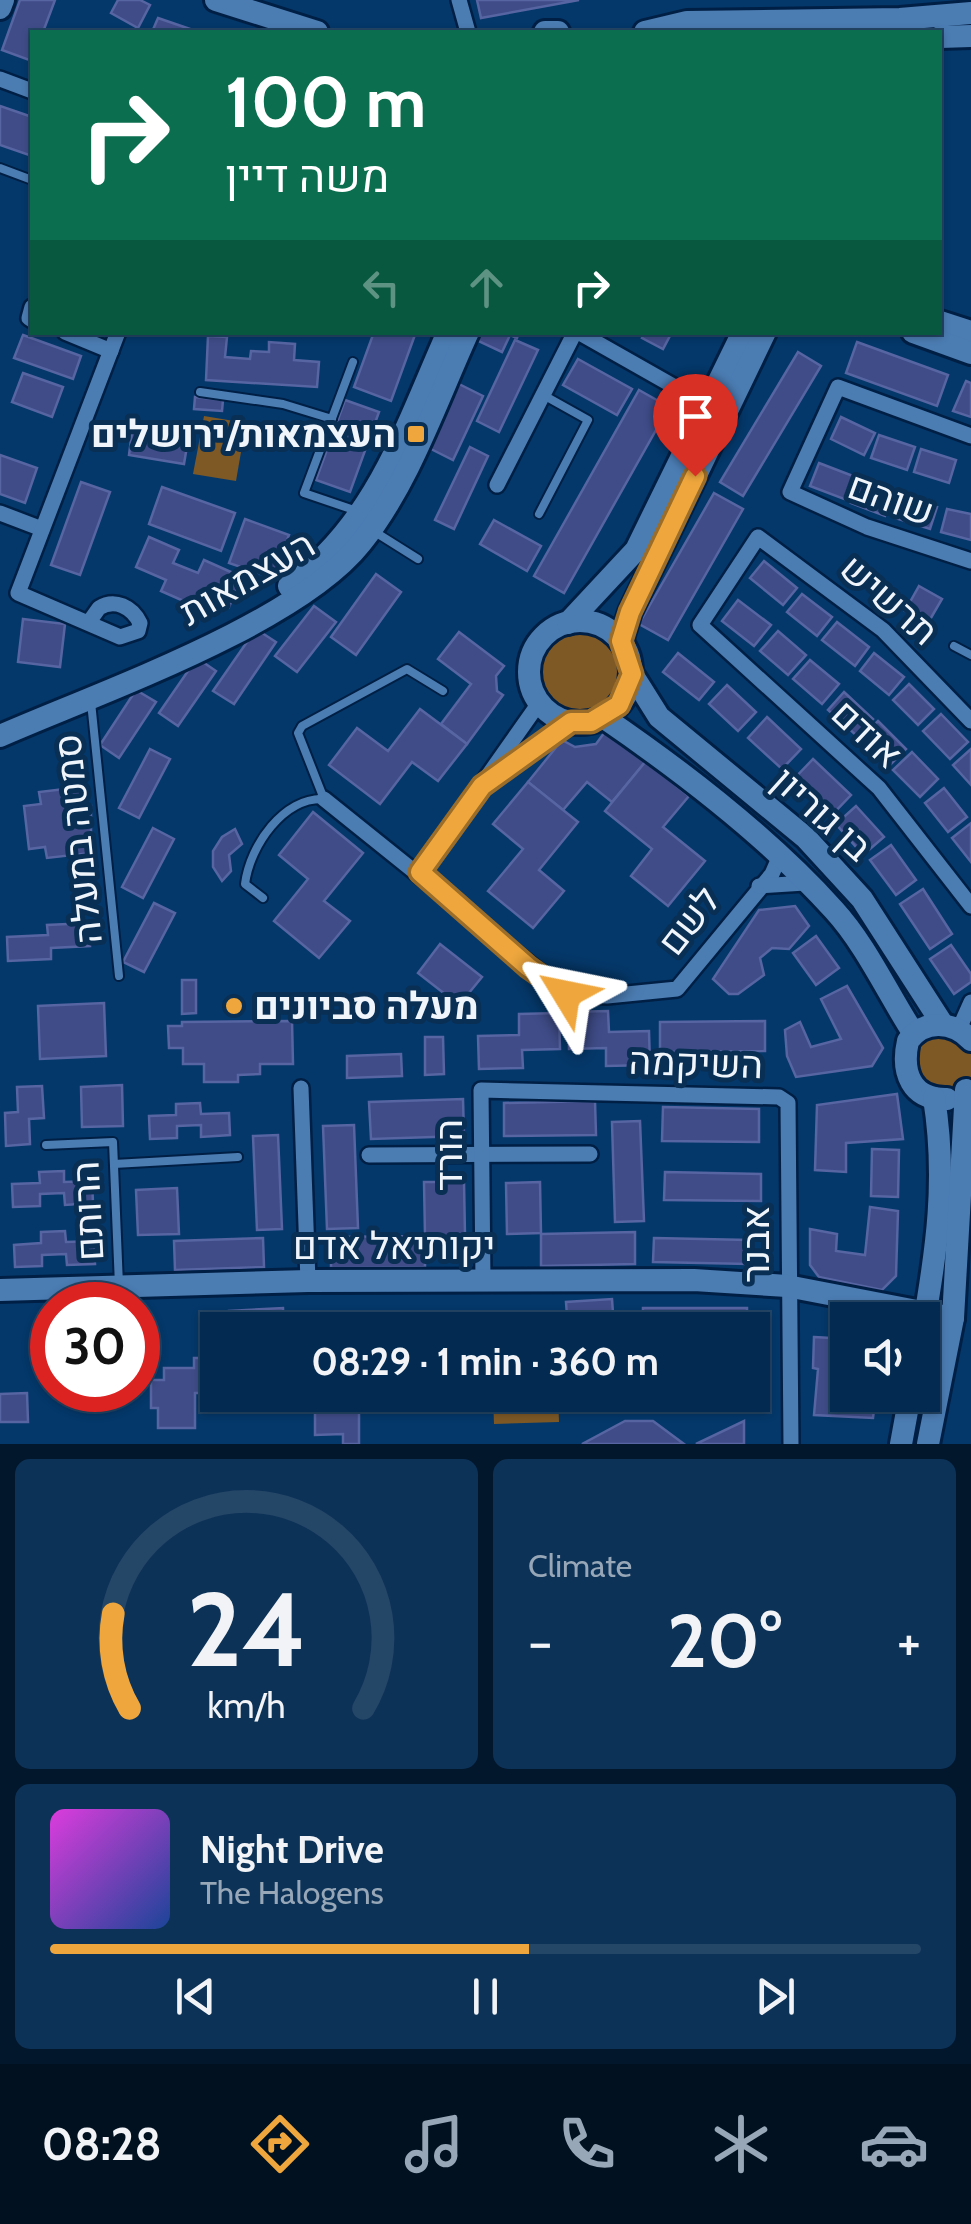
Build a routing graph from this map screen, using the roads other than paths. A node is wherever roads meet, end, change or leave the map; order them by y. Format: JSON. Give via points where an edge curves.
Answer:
{"nodes":[{"id":1,"x":3,"y":0,"type":"edge"},
{"id":2,"x":216,"y":0,"type":"edge"},
{"id":3,"x":459,"y":0,"type":"edge"},
{"id":4,"x":0,"y":8,"type":"edge"},
{"id":5,"x":971,"y":13,"type":"edge"},
{"id":6,"x":805,"y":14,"type":"edge"},
{"id":7,"x":311,"y":30,"type":"edge"},
{"id":8,"x":467,"y":30,"type":"edge"},
{"id":9,"x":653,"y":30,"type":"edge"},
{"id":10,"x":971,"y":36,"type":"edge"},
{"id":11,"x":942,"y":37,"type":"edge"},
{"id":12,"x":0,"y":79,"type":"edge"},
{"id":13,"x":30,"y":90,"type":"edge"},
{"id":14,"x":0,"y":168,"type":"edge"},
{"id":15,"x":30,"y":179,"type":"edge"},
{"id":16,"x":942,"y":323,"type":"edge"},
{"id":17,"x":971,"y":332,"type":"edge"},
{"id":18,"x":73,"y":335,"type":"edge"},
{"id":19,"x":117,"y":335,"type":"edge"},
{"id":20,"x":447,"y":335,"type":"edge"},
{"id":21,"x":467,"y":335,"type":"edge"},
{"id":22,"x":574,"y":335,"type":"edge"},
{"id":23,"x":581,"y":335,"type":"edge"},
{"id":24,"x":741,"y":335,"type":"edge"},
{"id":25,"x":763,"y":335,"type":"edge"},
{"id":26,"x":923,"y":335,"type":"edge"},
{"id":27,"x":111,"y":350,"type":"junction"},
{"id":28,"x":971,"y":352,"type":"edge"},
{"id":29,"x":353,"y":362,"type":"dead end"},
{"id":30,"x":200,"y":392,"type":"dead end"},
{"id":31,"x":543,"y":395,"type":"junction"},
{"id":32,"x":705,"y":404,"type":"junction"},
{"id":33,"x":332,"y":419,"type":"junction"},
{"id":34,"x":971,"y":436,"type":"edge"},
{"id":35,"x":497,"y":484,"type":"dead end"},
{"id":36,"x":0,"y":513,"type":"edge"},
{"id":37,"x":539,"y":514,"type":"dead end"},
{"id":38,"x":367,"y":522,"type":"junction"},
{"id":39,"x":42,"y":529,"type":"junction"},
{"id":40,"x":758,"y":537,"type":"joint"},
{"id":41,"x":418,"y":559,"type":"dead end"},
{"id":42,"x":971,"y":561,"type":"edge"},
{"id":43,"x":89,"y":622,"type":"dead end"},
{"id":44,"x":568,"y":623,"type":"junction"},
{"id":45,"x":621,"y":641,"type":"junction"},
{"id":46,"x":954,"y":646,"type":"dead end"},
{"id":47,"x":971,"y":655,"type":"edge"},
{"id":48,"x":632,"y":674,"type":"junction"},
{"id":49,"x":443,"y":691,"type":"dead end"},
{"id":50,"x":90,"y":697,"type":"junction"},
{"id":51,"x":540,"y":703,"type":"junction"},
{"id":52,"x":0,"y":718,"type":"edge"},
{"id":53,"x":603,"y":718,"type":"junction"},
{"id":54,"x":971,"y":721,"type":"edge"},
{"id":55,"x":571,"y":722,"type":"junction"},
{"id":56,"x":0,"y":736,"type":"edge"},
{"id":57,"x":482,"y":786,"type":"junction"},
{"id":58,"x":324,"y":800,"type":"junction"},
{"id":59,"x":779,"y":858,"type":"junction"},
{"id":60,"x":420,"y":872,"type":"junction"},
{"id":61,"x":805,"y":883,"type":"junction"},
{"id":62,"x":759,"y":886,"type":"junction"},
{"id":63,"x":263,"y":898,"type":"dead end"},
{"id":64,"x":971,"y":906,"type":"edge"},
{"id":65,"x":119,"y":976,"type":"dead end"},
{"id":66,"x":971,"y":1002,"type":"edge"},
{"id":67,"x":962,"y":1033,"type":"edge"},
{"id":68,"x":914,"y":1034,"type":"junction"},
{"id":69,"x":968,"y":1087,"type":"edge"},
{"id":70,"x":301,"y":1088,"type":"dead end"},
{"id":71,"x":481,"y":1090,"type":"joint"},
{"id":72,"x":934,"y":1098,"type":"junction"},
{"id":73,"x":788,"y":1104,"type":"joint"},
{"id":74,"x":46,"y":1145,"type":"dead end"},
{"id":75,"x":480,"y":1154,"type":"junction"},
{"id":76,"x":590,"y":1154,"type":"dead end"},
{"id":77,"x":370,"y":1155,"type":"dead end"},
{"id":78,"x":238,"y":1157,"type":"dead end"},
{"id":79,"x":114,"y":1164,"type":"junction"},
{"id":80,"x":308,"y":1280,"type":"junction"},
{"id":81,"x":482,"y":1280,"type":"junction"},
{"id":82,"x":118,"y":1282,"type":"edge"},
{"id":83,"x":160,"y":1283,"type":"edge"},
{"id":84,"x":788,"y":1286,"type":"junction"},
{"id":85,"x":30,"y":1288,"type":"edge"},
{"id":86,"x":0,"y":1290,"type":"edge"},
{"id":87,"x":852,"y":1302,"type":"edge"},
{"id":88,"x":927,"y":1302,"type":"edge"},
{"id":89,"x":953,"y":1318,"type":"junction"},
{"id":90,"x":940,"y":1319,"type":"edge"},
{"id":91,"x":907,"y":1412,"type":"edge"},
{"id":92,"x":791,"y":1444,"type":"edge"},
{"id":93,"x":900,"y":1444,"type":"edge"},
{"id":94,"x":928,"y":1444,"type":"edge"}],
"edges":[{"from":1,"to":4,"type":"street"},
{"from":2,"to":7,"type":"street"},
{"from":3,"to":8,"type":"street"},
{"from":5,"to":6,"type":"street","via":[[852,19]]},
{"from":6,"to":9,"type":"street"},
{"from":10,"to":11,"type":"street"},
{"from":12,"to":13,"type":"street"},
{"from":14,"to":15,"type":"lane"},
{"from":16,"to":17,"type":"street"},
{"from":18,"to":27,"type":"street"},
{"from":19,"to":27,"type":"street"},
{"from":20,"to":38,"type":"street","name":"העצמאות"},
{"from":21,"to":38,"type":"street","name":"העצמאות","via":[[405,469]]},
{"from":22,"to":31,"type":"street"},
{"from":23,"to":32,"type":"street"},
{"from":24,"to":32,"type":"street"},
{"from":25,"to":45,"type":"street"},
{"from":26,"to":28,"type":"street"},
{"from":27,"to":39,"type":"street"},
{"from":29,"to":33,"type":"lane"},
{"from":30,"to":33,"type":"lane"},
{"from":31,"to":35,"type":"street"},
{"from":31,"to":37,"type":"lane","via":[[588,420]]},
{"from":32,"to":44,"type":"street","via":[[636,550]]},
{"from":33,"to":38,"type":"lane","via":[[304,493]]},
{"from":34,"to":42,"type":"street","name":"שוהם","via":[[838,388],[790,492]]},
{"from":36,"to":39,"type":"street"},
{"from":38,"to":41,"type":"lane"},
{"from":38,"to":50,"type":"street","name":"העצמאות","via":[[336,570],[280,608]]},
{"from":38,"to":52,"type":"street","name":"העצמאות","via":[[254,608]]},
{"from":39,"to":43,"type":"street","via":[[18,593]]},
{"from":40,"to":54,"type":"street","name":"תרשיש","via":[[884,630]]},
{"from":40,"to":64,"type":"street","name":"אודם","via":[[700,625],[879,788]]},
{"from":44,"to":45,"type":"street","via":[[593,622]]},
{"from":44,"to":51,"type":"street","via":[[534,648],[529,680]]},
{"from":45,"to":48,"type":"street"},
{"from":46,"to":47,"type":"lane"},
{"from":48,"to":53,"type":"street","via":[[619,705]]},
{"from":48,"to":67,"type":"street","name":"בן גוריון","via":[[659,717],[806,838],[862,899]]},
{"from":49,"to":58,"type":"lane","via":[[407,669],[396,670],[302,726],[298,732]]},
{"from":50,"to":56,"type":"street","name":"העצמאות"},
{"from":50,"to":65,"type":"lane","name":"סמטה במעלה"},
{"from":51,"to":55,"type":"street"},
{"from":51,"to":57,"type":"street"},
{"from":53,"to":55,"type":"street"},
{"from":53,"to":59,"type":"street"},
{"from":55,"to":57,"type":"street"},
{"from":57,"to":60,"type":"street"},
{"from":58,"to":60,"type":"street"},
{"from":58,"to":63,"type":"lane","via":[[304,798],[286,810],[261,843],[245,884]]},
{"from":59,"to":61,"type":"street"},
{"from":59,"to":62,"type":"street","name":"לשם"},
{"from":60,"to":62,"type":"street","name":"לשם","via":[[552,986],[566,994],[606,996],[677,989]]},
{"from":61,"to":62,"type":"street","name":"לשם"},
{"from":61,"to":68,"type":"street","via":[[836,912]]},
{"from":66,"to":67,"type":"street"},
{"from":67,"to":68,"type":"street"},
{"from":68,"to":72,"type":"street","via":[[904,1060],[907,1076]]},
{"from":69,"to":72,"type":"street","via":[[954,1097]]},
{"from":69,"to":89,"type":"street"},
{"from":70,"to":80,"type":"street"},
{"from":71,"to":73,"type":"street","name":"השיקמה","via":[[779,1097]]},
{"from":71,"to":75,"type":"street","name":"הורד"},
{"from":72,"to":88,"type":"street","via":[[942,1186]]},
{"from":73,"to":84,"type":"street","name":"אבנר"},
{"from":74,"to":79,"type":"lane","name":"הרותם","via":[[113,1142]]},
{"from":75,"to":76,"type":"street"},
{"from":75,"to":77,"type":"street"},
{"from":75,"to":81,"type":"street","name":"הורד"},
{"from":78,"to":79,"type":"lane"},
{"from":79,"to":82,"type":"lane","name":"הרותם"},
{"from":80,"to":81,"type":"street","name":"יקותיאל אדם"},
{"from":80,"to":83,"type":"street","name":"יקותיאל אדם"},
{"from":81,"to":84,"type":"street","name":"יקותיאל אדם"},
{"from":84,"to":87,"type":"street","name":"יקותיאל אדם"},
{"from":84,"to":92,"type":"street","name":"אבנר"},
{"from":85,"to":86,"type":"street","name":"יקותיאל אדם"},
{"from":89,"to":90,"type":"street","name":"יקותיאל אדם"},
{"from":89,"to":94,"type":"street"},
{"from":91,"to":93,"type":"street"}]}
